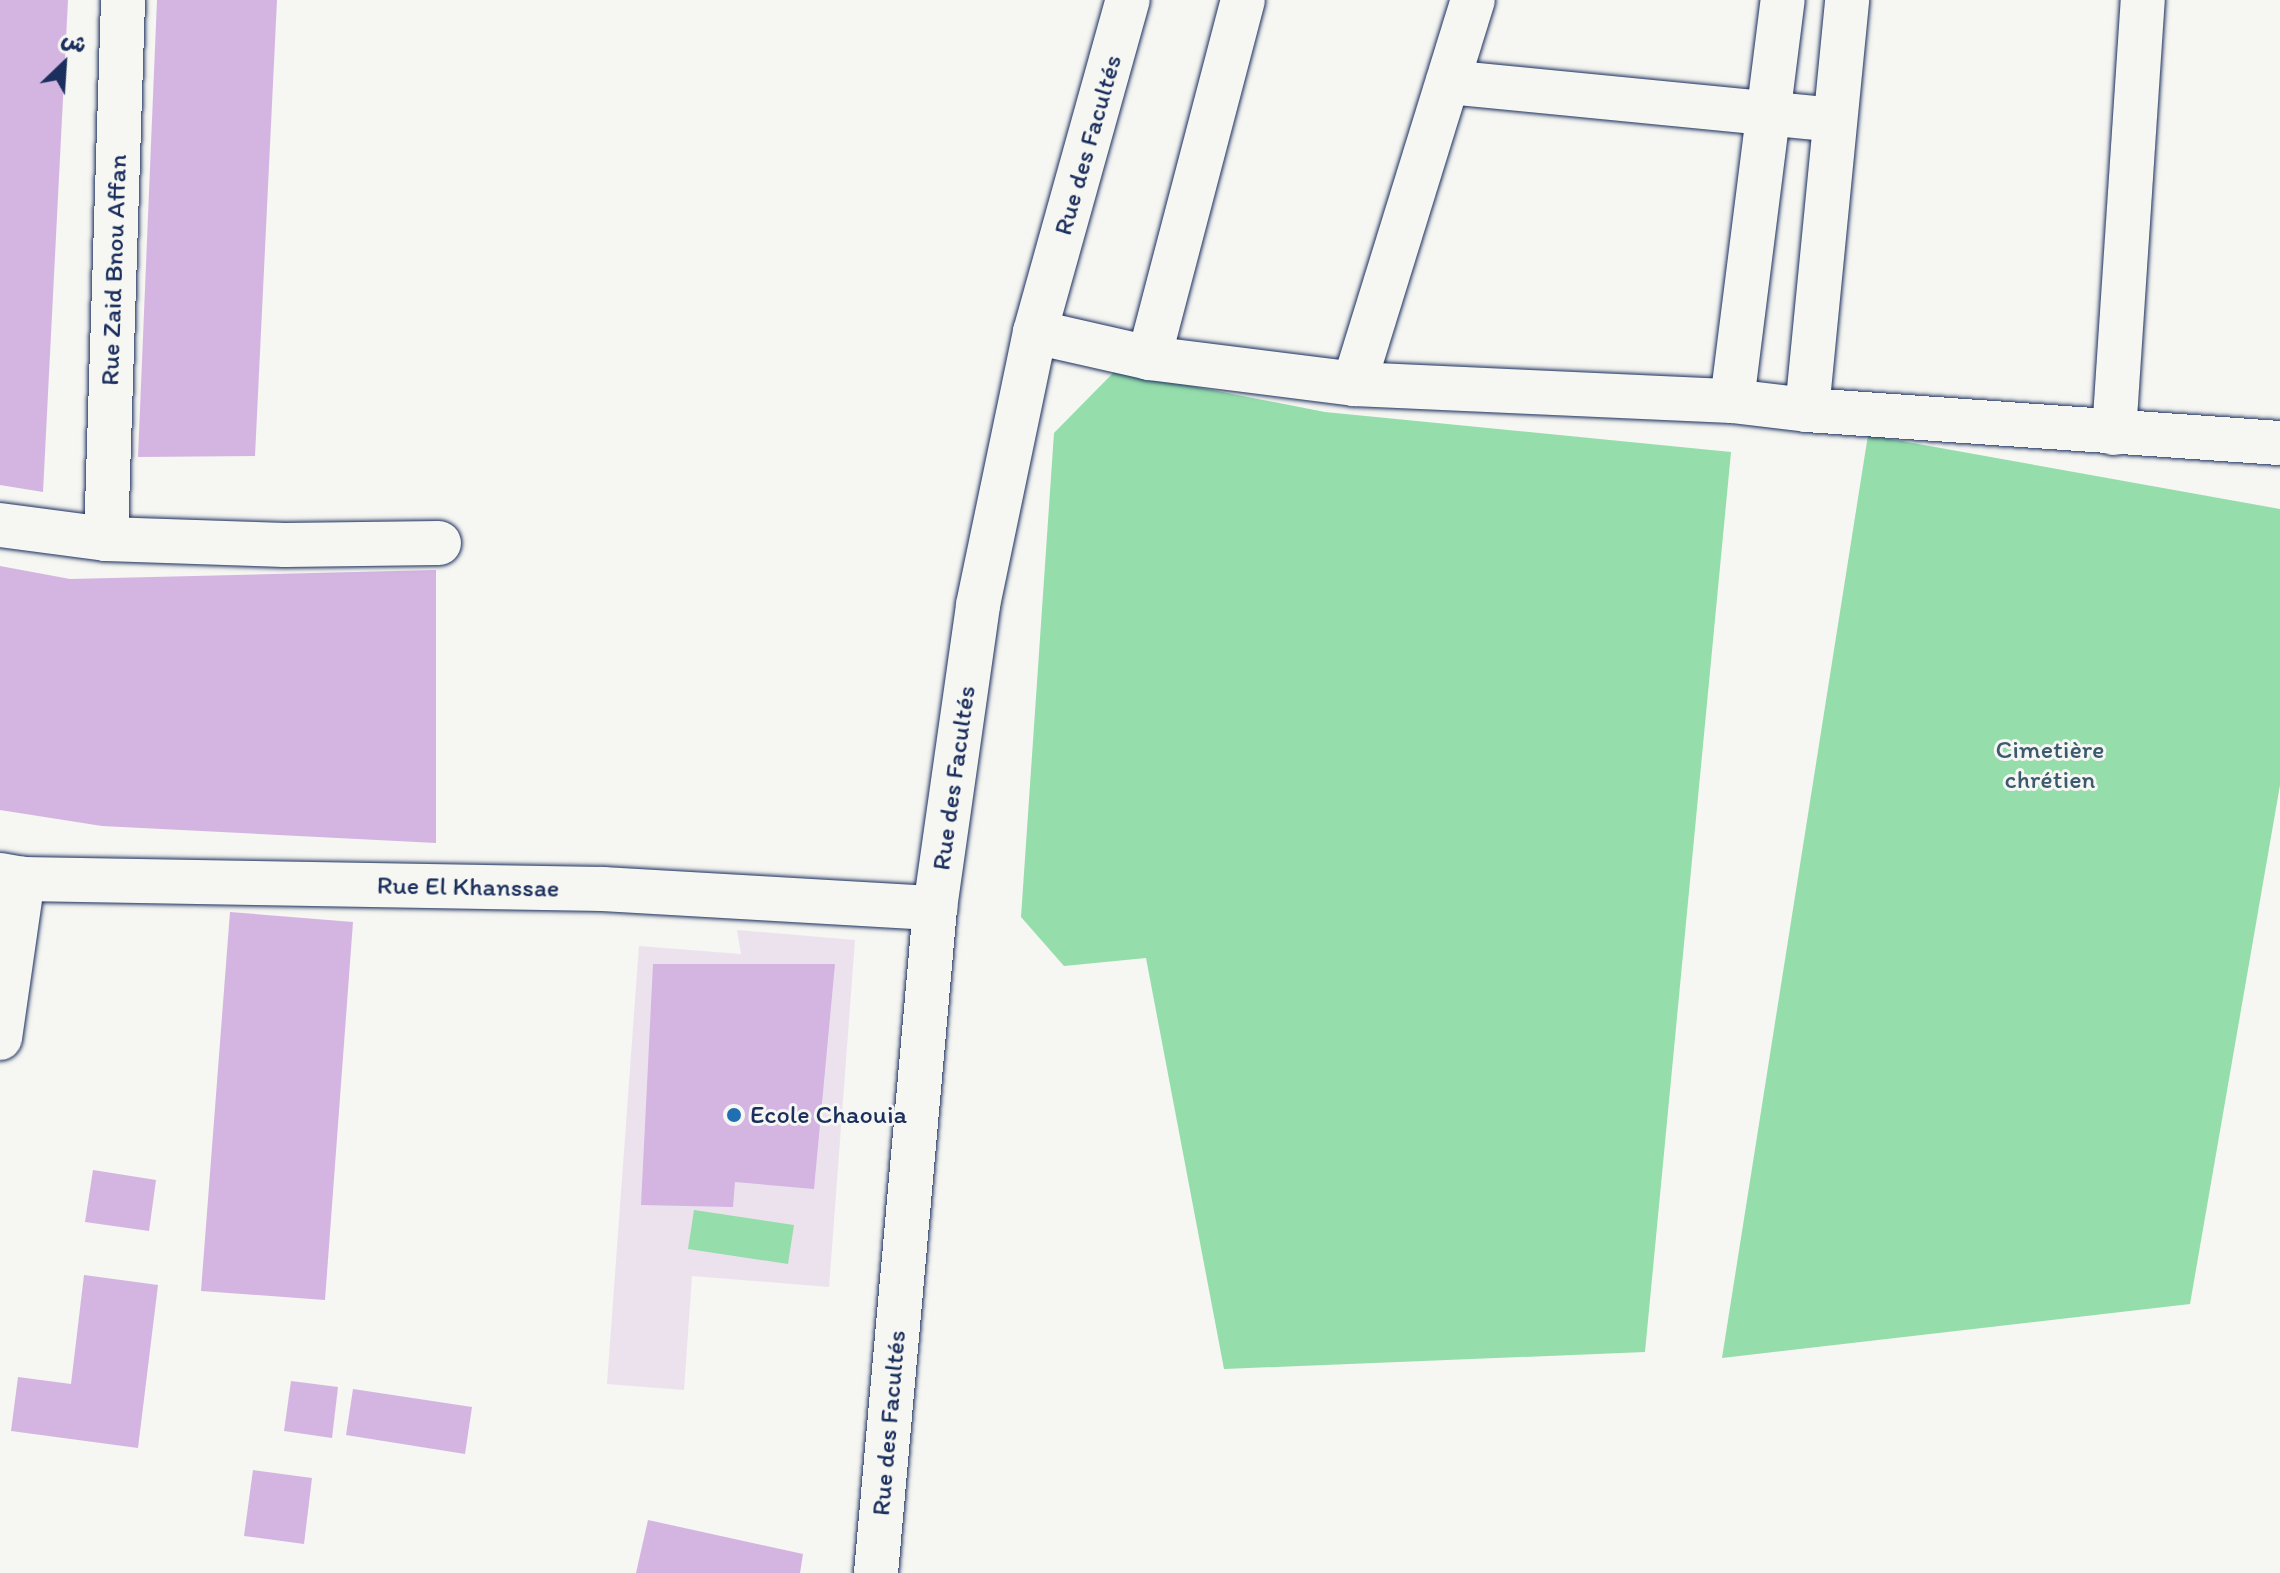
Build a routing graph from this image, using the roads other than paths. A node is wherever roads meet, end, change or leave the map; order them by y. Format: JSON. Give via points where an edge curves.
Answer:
{"nodes":[{"id":1,"x":123,"y":0,"type":"edge"},
{"id":2,"x":1128,"y":0,"type":"edge"},
{"id":3,"x":1243,"y":0,"type":"edge"},
{"id":4,"x":1473,"y":0,"type":"edge"},
{"id":5,"x":1783,"y":0,"type":"edge"},
{"id":6,"x":1847,"y":0,"type":"edge"},
{"id":7,"x":2143,"y":0,"type":"edge"},
{"id":8,"x":1448,"y":82,"type":"junction"},
{"id":9,"x":1765,"y":115,"type":"junction"},
{"id":10,"x":1833,"y":120,"type":"junction"},
{"id":11,"x":1035,"y":332,"type":"junction"},
{"id":12,"x":1149,"y":358,"type":"junction"},
{"id":13,"x":1354,"y":384,"type":"junction"},
{"id":14,"x":1732,"y":401,"type":"junction"},
{"id":15,"x":1807,"y":410,"type":"junction"},
{"id":16,"x":2114,"y":433,"type":"junction"},
{"id":17,"x":2280,"y":443,"type":"edge"},
{"id":18,"x":0,"y":525,"type":"edge"},
{"id":19,"x":106,"y":539,"type":"junction"},
{"id":20,"x":439,"y":543,"type":"dead end"},
{"id":21,"x":12,"y":877,"type":"edge"},
{"id":22,"x":935,"y":908,"type":"junction"},
{"id":23,"x":0,"y":1038,"type":"edge"},
{"id":24,"x":876,"y":1573,"type":"edge"}],
"edges":[{"from":1,"to":19,"type":"street","name":"Rue Zaid Bnou Affan"},
{"from":2,"to":11,"type":"street","name":"Rue des Facultés"},
{"from":3,"to":12,"type":"street"},
{"from":4,"to":8,"type":"street"},
{"from":5,"to":9,"type":"street"},
{"from":6,"to":10,"type":"street"},
{"from":7,"to":16,"type":"street"},
{"from":8,"to":9,"type":"street"},
{"from":8,"to":13,"type":"street"},
{"from":9,"to":10,"type":"street"},
{"from":9,"to":14,"type":"street"},
{"from":10,"to":15,"type":"street"},
{"from":11,"to":12,"type":"street"},
{"from":11,"to":22,"type":"street","name":"Rue des Facultés","via":[[978,605]]},
{"from":12,"to":13,"type":"street"},
{"from":13,"to":14,"type":"street"},
{"from":14,"to":15,"type":"street"},
{"from":15,"to":16,"type":"street"},
{"from":16,"to":17,"type":"street"},
{"from":18,"to":19,"type":"street"},
{"from":19,"to":20,"type":"street"},
{"from":21,"to":22,"type":"street","name":"Rue El Khanssae","via":[[603,889]]},
{"from":21,"to":23,"type":"street"},
{"from":22,"to":24,"type":"street","name":"Rue des Facultés"}]}
